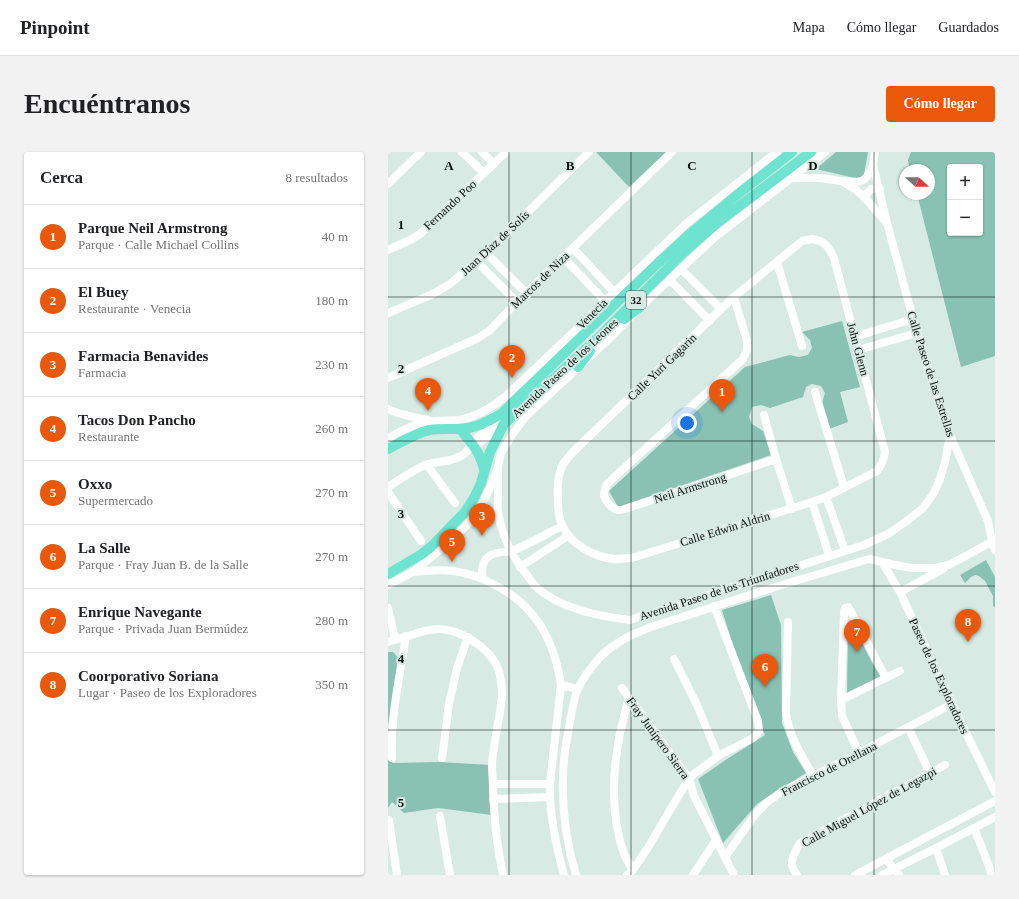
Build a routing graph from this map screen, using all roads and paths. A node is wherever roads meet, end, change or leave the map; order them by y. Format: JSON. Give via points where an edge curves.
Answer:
{"nodes":[{"id":1,"x":421,"y":152,"type":"edge"},
{"id":2,"x":462,"y":152,"type":"edge"},
{"id":3,"x":482,"y":152,"type":"edge"},
{"id":4,"x":506,"y":152,"type":"edge"},
{"id":5,"x":588,"y":152,"type":"edge"},
{"id":6,"x":672,"y":152,"type":"edge"},
{"id":7,"x":777,"y":152,"type":"edge"},
{"id":8,"x":792,"y":152,"type":"edge"},
{"id":9,"x":811,"y":152,"type":"edge"},
{"id":10,"x":825,"y":152,"type":"edge"},
{"id":11,"x":875,"y":152,"type":"edge"},
{"id":12,"x":494,"y":164,"type":"junction"},
{"id":13,"x":873,"y":165,"type":"junction"},
{"id":14,"x":484,"y":173,"type":"junction"},
{"id":15,"x":791,"y":178,"type":"junction"},
{"id":16,"x":841,"y":181,"type":"junction"},
{"id":17,"x":388,"y":184,"type":"edge"},
{"id":18,"x":880,"y":189,"type":"junction"},
{"id":19,"x":865,"y":198,"type":"junction"},
{"id":20,"x":887,"y":223,"type":"junction"},
{"id":21,"x":821,"y":241,"type":"joint"},
{"id":22,"x":573,"y":248,"type":"junction"},
{"id":23,"x":388,"y":250,"type":"edge"},
{"id":24,"x":486,"y":253,"type":"junction"},
{"id":25,"x":563,"y":257,"type":"junction"},
{"id":26,"x":477,"y":262,"type":"junction"},
{"id":27,"x":778,"y":262,"type":"junction"},
{"id":28,"x":681,"y":269,"type":"junction"},
{"id":29,"x":670,"y":280,"type":"junction"},
{"id":30,"x":614,"y":292,"type":"junction"},
{"id":31,"x":526,"y":293,"type":"junction"},
{"id":32,"x":734,"y":298,"type":"junction"},
{"id":33,"x":517,"y":302,"type":"junction"},
{"id":34,"x":603,"y":304,"type":"junction"},
{"id":35,"x":640,"y":307,"type":"junction"},
{"id":36,"x":721,"y":309,"type":"junction"},
{"id":37,"x":388,"y":314,"type":"edge"},
{"id":38,"x":913,"y":319,"type":"junction"},
{"id":39,"x":710,"y":320,"type":"junction"},
{"id":40,"x":917,"y":333,"type":"junction"},
{"id":41,"x":601,"y":335,"type":"junction"},
{"id":42,"x":854,"y":337,"type":"junction"},
{"id":43,"x":802,"y":346,"type":"dead end"},
{"id":44,"x":568,"y":350,"type":"junction"},
{"id":45,"x":858,"y":350,"type":"junction"},
{"id":46,"x":578,"y":367,"type":"junction"},
{"id":47,"x":388,"y":378,"type":"edge"},
{"id":48,"x":815,"y":392,"type":"dead end"},
{"id":49,"x":388,"y":409,"type":"edge"},
{"id":50,"x":764,"y":415,"type":"dead end"},
{"id":51,"x":503,"y":419,"type":"junction"},
{"id":52,"x":432,"y":421,"type":"junction"},
{"id":53,"x":460,"y":429,"type":"junction"},
{"id":54,"x":950,"y":435,"type":"junction"},
{"id":55,"x":388,"y":438,"type":"edge"},
{"id":56,"x":472,"y":447,"type":"junction"},
{"id":57,"x":388,"y":449,"type":"edge"},
{"id":58,"x":776,"y":459,"type":"junction"},
{"id":59,"x":883,"y":462,"type":"joint"},
{"id":60,"x":427,"y":465,"type":"junction"},
{"id":61,"x":498,"y":466,"type":"junction"},
{"id":62,"x":484,"y":469,"type":"junction"},
{"id":63,"x":388,"y":487,"type":"edge"},
{"id":64,"x":844,"y":487,"type":"junction"},
{"id":65,"x":388,"y":492,"type":"edge"},
{"id":66,"x":826,"y":497,"type":"junction"},
{"id":67,"x":812,"y":502,"type":"junction"},
{"id":68,"x":455,"y":503,"type":"dead end"},
{"id":69,"x":792,"y":509,"type":"junction"},
{"id":70,"x":992,"y":527,"type":"edge"},
{"id":71,"x":565,"y":531,"type":"junction"},
{"id":72,"x":421,"y":542,"type":"dead end"},
{"id":73,"x":994,"y":544,"type":"edge"},
{"id":74,"x":864,"y":545,"type":"junction"},
{"id":75,"x":845,"y":550,"type":"junction"},
{"id":76,"x":511,"y":551,"type":"junction"},
{"id":77,"x":829,"y":555,"type":"junction"},
{"id":78,"x":868,"y":559,"type":"junction"},
{"id":79,"x":882,"y":562,"type":"junction"},
{"id":80,"x":949,"y":565,"type":"junction"},
{"id":81,"x":520,"y":567,"type":"junction"},
{"id":82,"x":413,"y":572,"type":"junction"},
{"id":83,"x":388,"y":574,"type":"edge"},
{"id":84,"x":483,"y":579,"type":"junction"},
{"id":85,"x":388,"y":585,"type":"edge"},
{"id":86,"x":900,"y":592,"type":"junction"},
{"id":87,"x":714,"y":606,"type":"junction"},
{"id":88,"x":388,"y":608,"type":"edge"},
{"id":89,"x":630,"y":620,"type":"junction"},
{"id":90,"x":788,"y":622,"type":"dead end"},
{"id":91,"x":633,"y":634,"type":"junction"},
{"id":92,"x":406,"y":636,"type":"junction"},
{"id":93,"x":468,"y":637,"type":"junction"},
{"id":94,"x":392,"y":640,"type":"edge"},
{"id":95,"x":674,"y":659,"type":"dead end"},
{"id":96,"x":900,"y":671,"type":"dead end"},
{"id":97,"x":886,"y":678,"type":"junction"},
{"id":98,"x":561,"y":686,"type":"junction"},
{"id":99,"x":622,"y":688,"type":"dead end"},
{"id":100,"x":578,"y":689,"type":"junction"},
{"id":101,"x":629,"y":697,"type":"junction"},
{"id":102,"x":841,"y":700,"type":"junction"},
{"id":103,"x":952,"y":704,"type":"junction"},
{"id":104,"x":908,"y":727,"type":"junction"},
{"id":105,"x":860,"y":753,"type":"junction"},
{"id":106,"x":718,"y":756,"type":"junction"},
{"id":107,"x":392,"y":758,"type":"dead end"},
{"id":108,"x":442,"y":758,"type":"dead end"},
{"id":109,"x":945,"y":765,"type":"dead end"},
{"id":110,"x":930,"y":773,"type":"junction"},
{"id":111,"x":812,"y":776,"type":"junction"},
{"id":112,"x":689,"y":778,"type":"junction"},
{"id":113,"x":493,"y":784,"type":"junction"},
{"id":114,"x":550,"y":784,"type":"junction"},
{"id":115,"x":995,"y":792,"type":"edge"},
{"id":116,"x":550,"y":797,"type":"junction"},
{"id":117,"x":493,"y":799,"type":"junction"},
{"id":118,"x":995,"y":801,"type":"edge"},
{"id":119,"x":440,"y":816,"type":"dead end"},
{"id":120,"x":995,"y":816,"type":"edge"},
{"id":121,"x":389,"y":820,"type":"edge"},
{"id":122,"x":974,"y":828,"type":"junction"},
{"id":123,"x":716,"y":840,"type":"junction"},
{"id":124,"x":936,"y":848,"type":"junction"},
{"id":125,"x":725,"y":857,"type":"junction"},
{"id":126,"x":886,"y":859,"type":"junction"},
{"id":127,"x":992,"y":865,"type":"edge"},
{"id":128,"x":630,"y":872,"type":"edge"},
{"id":129,"x":896,"y":872,"type":"edge"},
{"id":130,"x":397,"y":875,"type":"edge"},
{"id":131,"x":450,"y":875,"type":"edge"},
{"id":132,"x":502,"y":875,"type":"edge"},
{"id":133,"x":564,"y":875,"type":"edge"},
{"id":134,"x":576,"y":875,"type":"edge"},
{"id":135,"x":693,"y":875,"type":"edge"},
{"id":136,"x":734,"y":875,"type":"edge"},
{"id":137,"x":797,"y":875,"type":"edge"},
{"id":138,"x":855,"y":875,"type":"edge"},
{"id":139,"x":882,"y":875,"type":"edge"},
{"id":140,"x":945,"y":875,"type":"edge"},
{"id":141,"x":991,"y":875,"type":"edge"}],
"edges":[{"from":1,"to":17,"type":"street"},
{"from":2,"to":14,"type":"street"},
{"from":3,"to":12,"type":"street"},
{"from":4,"to":12,"type":"street","name":"Fernando Poo"},
{"from":5,"to":24,"type":"street","name":"Juan Díaz de Solís"},
{"from":6,"to":22,"type":"street","name":"Marcos de Niza"},
{"from":7,"to":30,"type":"street","name":"Venecia","via":[[687,223]]},
{"from":8,"to":44,"type":"main road","name":"Avenida Paseo de los Leones","number":"32","via":[[691,233]]},
{"from":9,"to":41,"type":"main road","name":"Avenida Paseo de los Leones","number":"32","via":[[689,248]]},
{"from":10,"to":15,"type":"street"},
{"from":11,"to":13,"type":"street","name":"Calle Paseo de las Estrellas"},
{"from":12,"to":14,"type":"street","name":"Fernando Poo"},
{"from":13,"to":16,"type":"street","via":[[868,176],[861,182]]},
{"from":13,"to":18,"type":"street","name":"Calle Paseo de las Estrellas"},
{"from":14,"to":23,"type":"street","name":"Fernando Poo","via":[[420,234]]},
{"from":15,"to":16,"type":"street","name":"Calle Paseo de las Estrellas"},
{"from":15,"to":28,"type":"street","via":[[715,237]]},
{"from":16,"to":19,"type":"street","name":"Calle Paseo de las Estrellas"},
{"from":18,"to":19,"type":"street","via":[[871,189]]},
{"from":18,"to":20,"type":"street","name":"Calle Paseo de las Estrellas"},
{"from":19,"to":20,"type":"street","name":"Calle Paseo de las Estrellas"},
{"from":20,"to":38,"type":"street","name":"Calle Paseo de las Estrellas"},
{"from":21,"to":27,"type":"street","name":"Calle Yuri Gagarin","via":[[802,241]]},
{"from":21,"to":42,"type":"street","name":"John Glenn","via":[[834,258]]},
{"from":22,"to":25,"type":"street","name":"Marcos de Niza"},
{"from":22,"to":30,"type":"street"},
{"from":24,"to":26,"type":"street","name":"Juan Díaz de Solís"},
{"from":24,"to":31,"type":"street"},
{"from":25,"to":31,"type":"street","name":"Marcos de Niza"},
{"from":25,"to":34,"type":"street"},
{"from":26,"to":33,"type":"street"},
{"from":26,"to":37,"type":"street","name":"Juan Díaz de Solís","via":[[442,290]]},
{"from":27,"to":32,"type":"street","name":"Calle Yuri Gagarin"},
{"from":27,"to":43,"type":"street"},
{"from":28,"to":29,"type":"street"},
{"from":28,"to":36,"type":"street"},
{"from":29,"to":35,"type":"street"},
{"from":29,"to":39,"type":"street"},
{"from":30,"to":34,"type":"street","name":"Venecia"},
{"from":31,"to":33,"type":"street","name":"Marcos de Niza"},
{"from":32,"to":36,"type":"street","name":"Calle Yuri Gagarin"},
{"from":32,"to":58,"type":"street","name":"Neil Armstrong","via":[[747,341],[743,359],[607,484],[603,496],[614,509],[625,509]]},
{"from":33,"to":47,"type":"street","name":"Marcos de Niza","via":[[484,335]]},
{"from":34,"to":44,"type":"main road"},
{"from":34,"to":52,"type":"street","name":"Venecia","via":[[492,407],[467,418]]},
{"from":35,"to":41,"type":"main road"},
{"from":35,"to":46,"type":"street","via":[[611,338]]},
{"from":36,"to":39,"type":"street","name":"Calle Yuri Gagarin"},
{"from":38,"to":40,"type":"street","name":"Calle Paseo de las Estrellas"},
{"from":38,"to":42,"type":"street"},
{"from":39,"to":71,"type":"street","name":"Calle Yuri Gagarin","via":[[563,464],[557,489],[558,506]]},
{"from":40,"to":45,"type":"street"},
{"from":40,"to":54,"type":"street","name":"Calle Paseo de las Estrellas"},
{"from":41,"to":46,"type":"main road"},
{"from":41,"to":51,"type":"main road","name":"Avenida Paseo de los Leones","number":"32"},
{"from":42,"to":45,"type":"street","name":"John Glenn"},
{"from":44,"to":51,"type":"main road","name":"Avenida Paseo de los Leones","number":"32"},
{"from":45,"to":59,"type":"street","name":"John Glenn","via":[[885,452]]},
{"from":46,"to":61,"type":"street","via":[[526,416],[501,453]]},
{"from":48,"to":64,"type":"street"},
{"from":49,"to":52,"type":"street"},
{"from":50,"to":58,"type":"street"},
{"from":51,"to":53,"type":"main road","name":"Avenida Paseo de los Leones","number":"32"},
{"from":51,"to":56,"type":"street"},
{"from":51,"to":62,"type":"main road","name":"Avenida Paseo de los Leones","number":"32"},
{"from":52,"to":55,"type":"street","name":"Venecia","via":[[413,425]]},
{"from":53,"to":56,"type":"main road"},
{"from":53,"to":57,"type":"main road","name":"Avenida Paseo de los Leones","number":"32","via":[[430,430]]},
{"from":54,"to":70,"type":"street","name":"Calle Paseo de las Estrellas"},
{"from":54,"to":74,"type":"street","name":"Avenida Paseo de los Triunfadores","via":[[940,479],[923,508],[888,534]]},
{"from":56,"to":60,"type":"street","via":[[458,458]]},
{"from":56,"to":62,"type":"main road","via":[[481,459]]},
{"from":58,"to":69,"type":"street"},
{"from":59,"to":64,"type":"street","name":"Calle Edwin Aldrin","via":[[877,471]]},
{"from":60,"to":63,"type":"street"},
{"from":60,"to":68,"type":"street"},
{"from":61,"to":76,"type":"street","name":"Avenida Paseo de los Triunfadores","via":[[498,510],[502,531]]},
{"from":61,"to":82,"type":"street","via":[[480,508],[468,524]]},
{"from":62,"to":83,"type":"main road","name":"Avenida Paseo de los Leones","number":"32","via":[[481,483],[465,512],[432,546]]},
{"from":64,"to":66,"type":"street","name":"Calle Edwin Aldrin"},
{"from":65,"to":72,"type":"street"},
{"from":66,"to":67,"type":"street","name":"Calle Edwin Aldrin"},
{"from":66,"to":75,"type":"street"},
{"from":67,"to":69,"type":"street","name":"Calle Edwin Aldrin"},
{"from":67,"to":77,"type":"street"},
{"from":69,"to":71,"type":"street","name":"Calle Edwin Aldrin","via":[[632,558],[614,559],[601,556],[589,551]]},
{"from":70,"to":73,"type":"street","name":"Calle Paseo de las Estrellas"},
{"from":71,"to":76,"type":"street"},
{"from":71,"to":81,"type":"street"},
{"from":73,"to":80,"type":"street","name":"Avenida Paseo de los Triunfadores"},
{"from":74,"to":75,"type":"street","name":"Avenida Paseo de los Triunfadores"},
{"from":74,"to":78,"type":"street"},
{"from":75,"to":77,"type":"street","name":"Avenida Paseo de los Triunfadores"},
{"from":76,"to":81,"type":"street","name":"Avenida Paseo de los Triunfadores"},
{"from":76,"to":84,"type":"street","via":[[499,552],[485,560],[481,571]]},
{"from":77,"to":89,"type":"street","name":"Avenida Paseo de los Triunfadores"},
{"from":78,"to":79,"type":"street","name":"Avenida Paseo de los Triunfadores"},
{"from":78,"to":87,"type":"street","name":"Avenida Paseo de los Triunfadores"},
{"from":79,"to":80,"type":"street","name":"Avenida Paseo de los Triunfadores","via":[[913,568]]},
{"from":79,"to":86,"type":"street","name":"Paseo de los Exploradores"},
{"from":80,"to":86,"type":"street"},
{"from":81,"to":89,"type":"street","name":"Avenida Paseo de los Triunfadores","via":[[536,587],[568,606],[597,615]]},
{"from":82,"to":84,"type":"street","via":[[453,571]]},
{"from":82,"to":85,"type":"street"},
{"from":84,"to":98,"type":"street","via":[[510,593],[527,608],[544,631],[553,651]]},
{"from":86,"to":103,"type":"street","name":"Paseo de los Exploradores"},
{"from":87,"to":91,"type":"street","name":"Avenida Paseo de los Triunfadores"},
{"from":87,"to":106,"type":"street","via":[[758,721],[759,731],[753,738]]},
{"from":88,"to":94,"type":"street"},
{"from":89,"to":91,"type":"street"},
{"from":90,"to":111,"type":"street","via":[[787,723]]},
{"from":91,"to":100,"type":"street","name":"Avenida Paseo de los Triunfadores","via":[[609,649],[596,662]]},
{"from":92,"to":93,"type":"street","via":[[421,630],[438,628]]},
{"from":92,"to":94,"type":"street"},
{"from":92,"to":107,"type":"street","via":[[394,710]]},
{"from":93,"to":108,"type":"street","via":[[457,668],[449,704]]},
{"from":93,"to":113,"type":"street","via":[[490,654],[501,679],[502,696],[492,762]]},
{"from":95,"to":106,"type":"street"},
{"from":96,"to":97,"type":"street"},
{"from":97,"to":102,"type":"street"},
{"from":97,"to":102,"type":"street","via":[[848,607],[844,611]]},
{"from":98,"to":100,"type":"street"},
{"from":98,"to":114,"type":"street"},
{"from":99,"to":101,"type":"street","name":"Fray Junípero Sierra"},
{"from":100,"to":134,"type":"street","name":"Avenida Paseo de los Triunfadores","via":[[564,751],[562,795],[564,820]]},
{"from":101,"to":112,"type":"street","name":"Fray Junípero Sierra"},
{"from":101,"to":128,"type":"street","via":[[618,744],[614,797],[618,831]]},
{"from":102,"to":105,"type":"street","via":[[842,716]]},
{"from":103,"to":104,"type":"street","name":"Francisco de Orellana"},
{"from":103,"to":115,"type":"street","name":"Paseo de los Exploradores"},
{"from":104,"to":105,"type":"street","name":"Francisco de Orellana"},
{"from":104,"to":110,"type":"street"},
{"from":105,"to":111,"type":"street","name":"Francisco de Orellana"},
{"from":106,"to":112,"type":"street"},
{"from":109,"to":110,"type":"street","name":"Calle Miguel López de Legazpi"},
{"from":110,"to":137,"type":"street","name":"Calle Miguel López de Legazpi","via":[[800,844],[794,854],[792,866]]},
{"from":111,"to":125,"type":"street","name":"Francisco de Orellana","via":[[766,803]]},
{"from":112,"to":123,"type":"street","name":"Fray Junípero Sierra","via":[[694,796]]},
{"from":112,"to":128,"type":"street","via":[[649,846]]},
{"from":113,"to":114,"type":"street"},
{"from":113,"to":117,"type":"street"},
{"from":114,"to":116,"type":"street"},
{"from":116,"to":117,"type":"street"},
{"from":116,"to":133,"type":"street","via":[[557,850]]},
{"from":117,"to":132,"type":"street"},
{"from":118,"to":126,"type":"street"},
{"from":119,"to":131,"type":"street"},
{"from":120,"to":122,"type":"street"},
{"from":121,"to":130,"type":"street"},
{"from":122,"to":124,"type":"street"},
{"from":122,"to":127,"type":"street"},
{"from":123,"to":125,"type":"street","name":"Fray Junípero Sierra"},
{"from":123,"to":135,"type":"street"},
{"from":124,"to":129,"type":"street"},
{"from":124,"to":140,"type":"street"},
{"from":125,"to":136,"type":"street","name":"Fray Junípero Sierra"},
{"from":126,"to":129,"type":"street"},
{"from":126,"to":138,"type":"street"},
{"from":127,"to":141,"type":"street"},
{"from":129,"to":139,"type":"street"}]}
